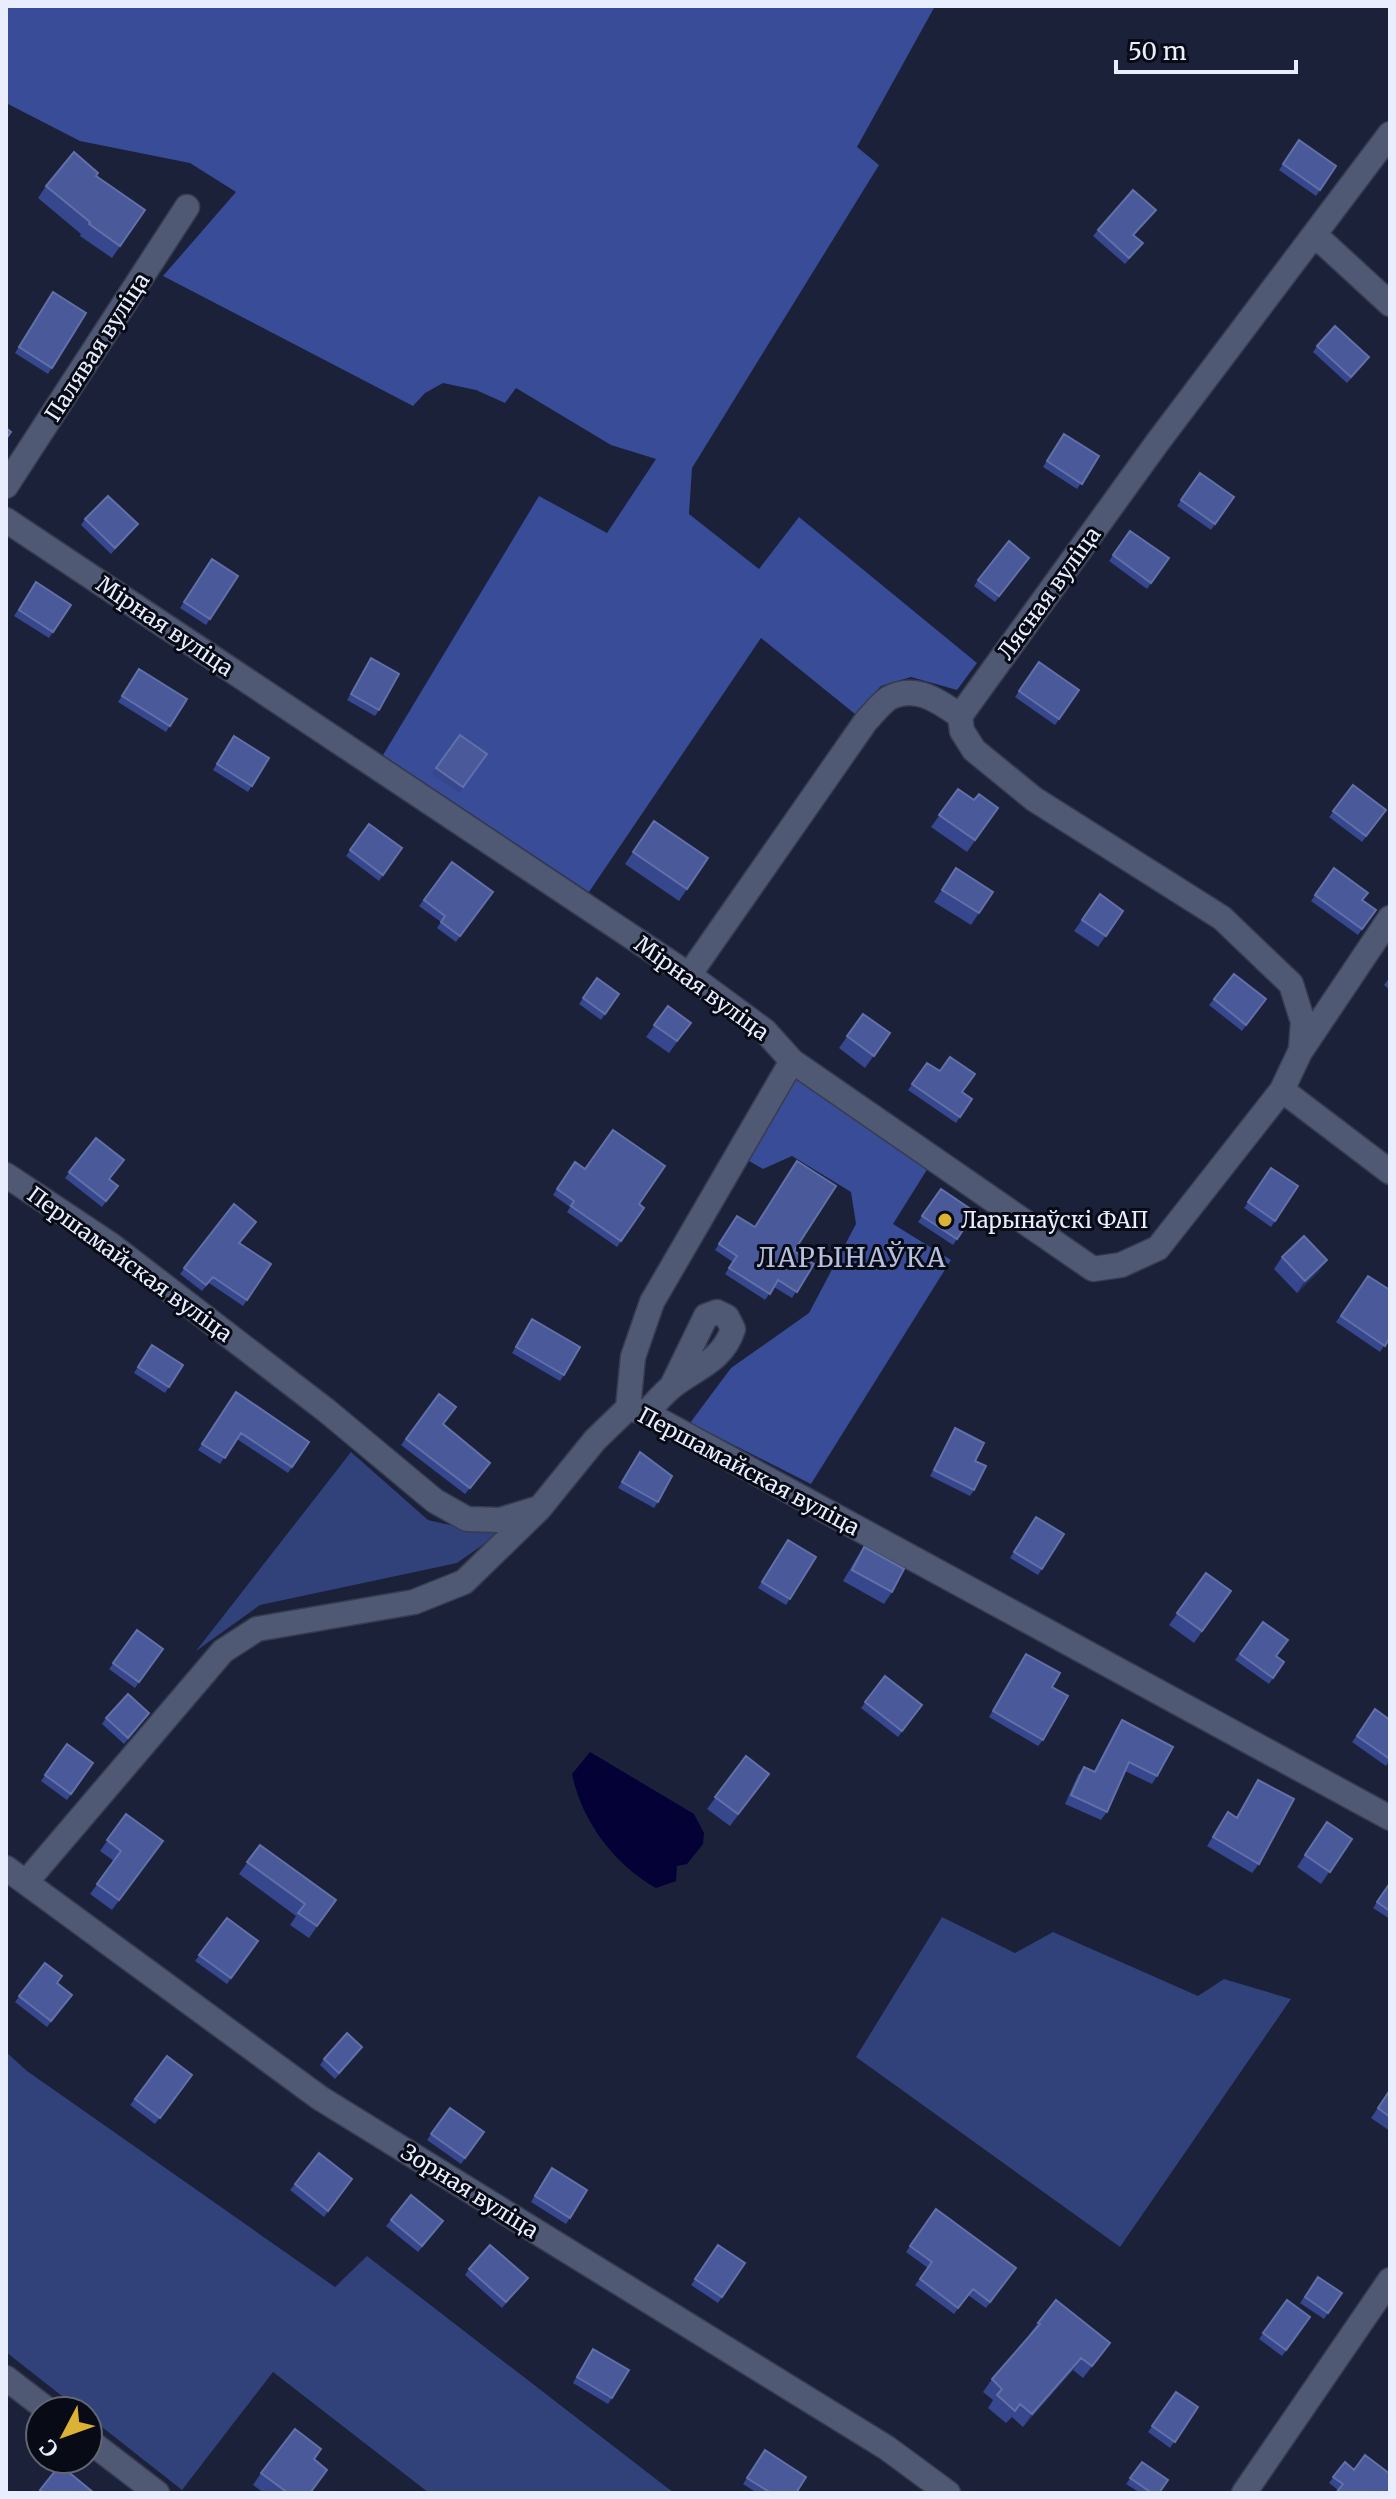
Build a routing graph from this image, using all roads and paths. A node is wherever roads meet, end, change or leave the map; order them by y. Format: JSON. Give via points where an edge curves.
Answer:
{"nodes":[{"id":1,"x":1390,"y":134,"type":"edge"},
{"id":2,"x":187,"y":207,"type":"dead end"},
{"id":3,"x":1315,"y":235,"type":"junction"},
{"id":4,"x":1390,"y":304,"type":"edge"},
{"id":5,"x":6,"y":486,"type":"edge"},
{"id":6,"x":6,"y":520,"type":"edge"},
{"id":7,"x":960,"y":716,"type":"junction"},
{"id":8,"x":1390,"y":918,"type":"edge"},
{"id":9,"x":689,"y":975,"type":"junction"},
{"id":10,"x":1300,"y":1052,"type":"junction"},
{"id":11,"x":792,"y":1061,"type":"junction"},
{"id":12,"x":1282,"y":1090,"type":"junction"},
{"id":13,"x":1390,"y":1172,"type":"edge"},
{"id":14,"x":6,"y":1175,"type":"edge"},
{"id":15,"x":672,"y":1386,"type":"dead end"},
{"id":16,"x":637,"y":1410,"type":"junction"},
{"id":17,"x":539,"y":1509,"type":"junction"},
{"id":18,"x":1390,"y":1818,"type":"edge"},
{"id":19,"x":6,"y":1868,"type":"edge"},
{"id":20,"x":27,"y":1881,"type":"junction"},
{"id":21,"x":1390,"y":2280,"type":"edge"},
{"id":22,"x":6,"y":2378,"type":"edge"},
{"id":23,"x":28,"y":2395,"type":"edge"},
{"id":24,"x":104,"y":2452,"type":"edge"},
{"id":25,"x":1247,"y":2492,"type":"edge"},
{"id":26,"x":157,"y":2493,"type":"edge"},
{"id":27,"x":948,"y":2493,"type":"edge"}],
"edges":[{"from":1,"to":3,"type":"street","name":"Лясная вуліца"},
{"from":2,"to":5,"type":"street","name":"Палявая вуліца"},
{"from":3,"to":4,"type":"street"},
{"from":3,"to":7,"type":"street","name":"Лясная вуліца"},
{"from":6,"to":9,"type":"street","name":"Мірная вуліца"},
{"from":7,"to":9,"type":"street","via":[[914,691],[889,699],[866,721]]},
{"from":7,"to":10,"type":"street","via":[[974,750],[1034,799],[1222,918],[1291,984],[1303,1022]]},
{"from":8,"to":10,"type":"street"},
{"from":9,"to":11,"type":"street","name":"Мірная вуліца","via":[[765,1031]]},
{"from":10,"to":12,"type":"street"},
{"from":11,"to":12,"type":"street","name":"Мірная вуліца","via":[[1093,1269],[1121,1265],[1158,1248]]},
{"from":11,"to":16,"type":"street","via":[[652,1302],[633,1357]]},
{"from":12,"to":13,"type":"street"},
{"from":14,"to":17,"type":"street","name":"Першамайская вуліца","via":[[111,1245],[435,1501],[467,1519],[500,1520]]},
{"from":15,"to":16,"type":"street"},
{"from":16,"to":17,"type":"street","name":"Першамайская вуліца","via":[[595,1440]]},
{"from":16,"to":18,"type":"street","name":"Першамайская вуліца"},
{"from":17,"to":20,"type":"street","via":[[464,1582],[414,1602],[257,1629],[223,1651]]},
{"from":19,"to":20,"type":"street","name":"Зорная вуліца"},
{"from":20,"to":27,"type":"street","name":"Зорная вуліца","via":[[320,2098],[887,2448]]},
{"from":21,"to":25,"type":"street"},
{"from":22,"to":23,"type":"street"},
{"from":24,"to":26,"type":"street"}]}
